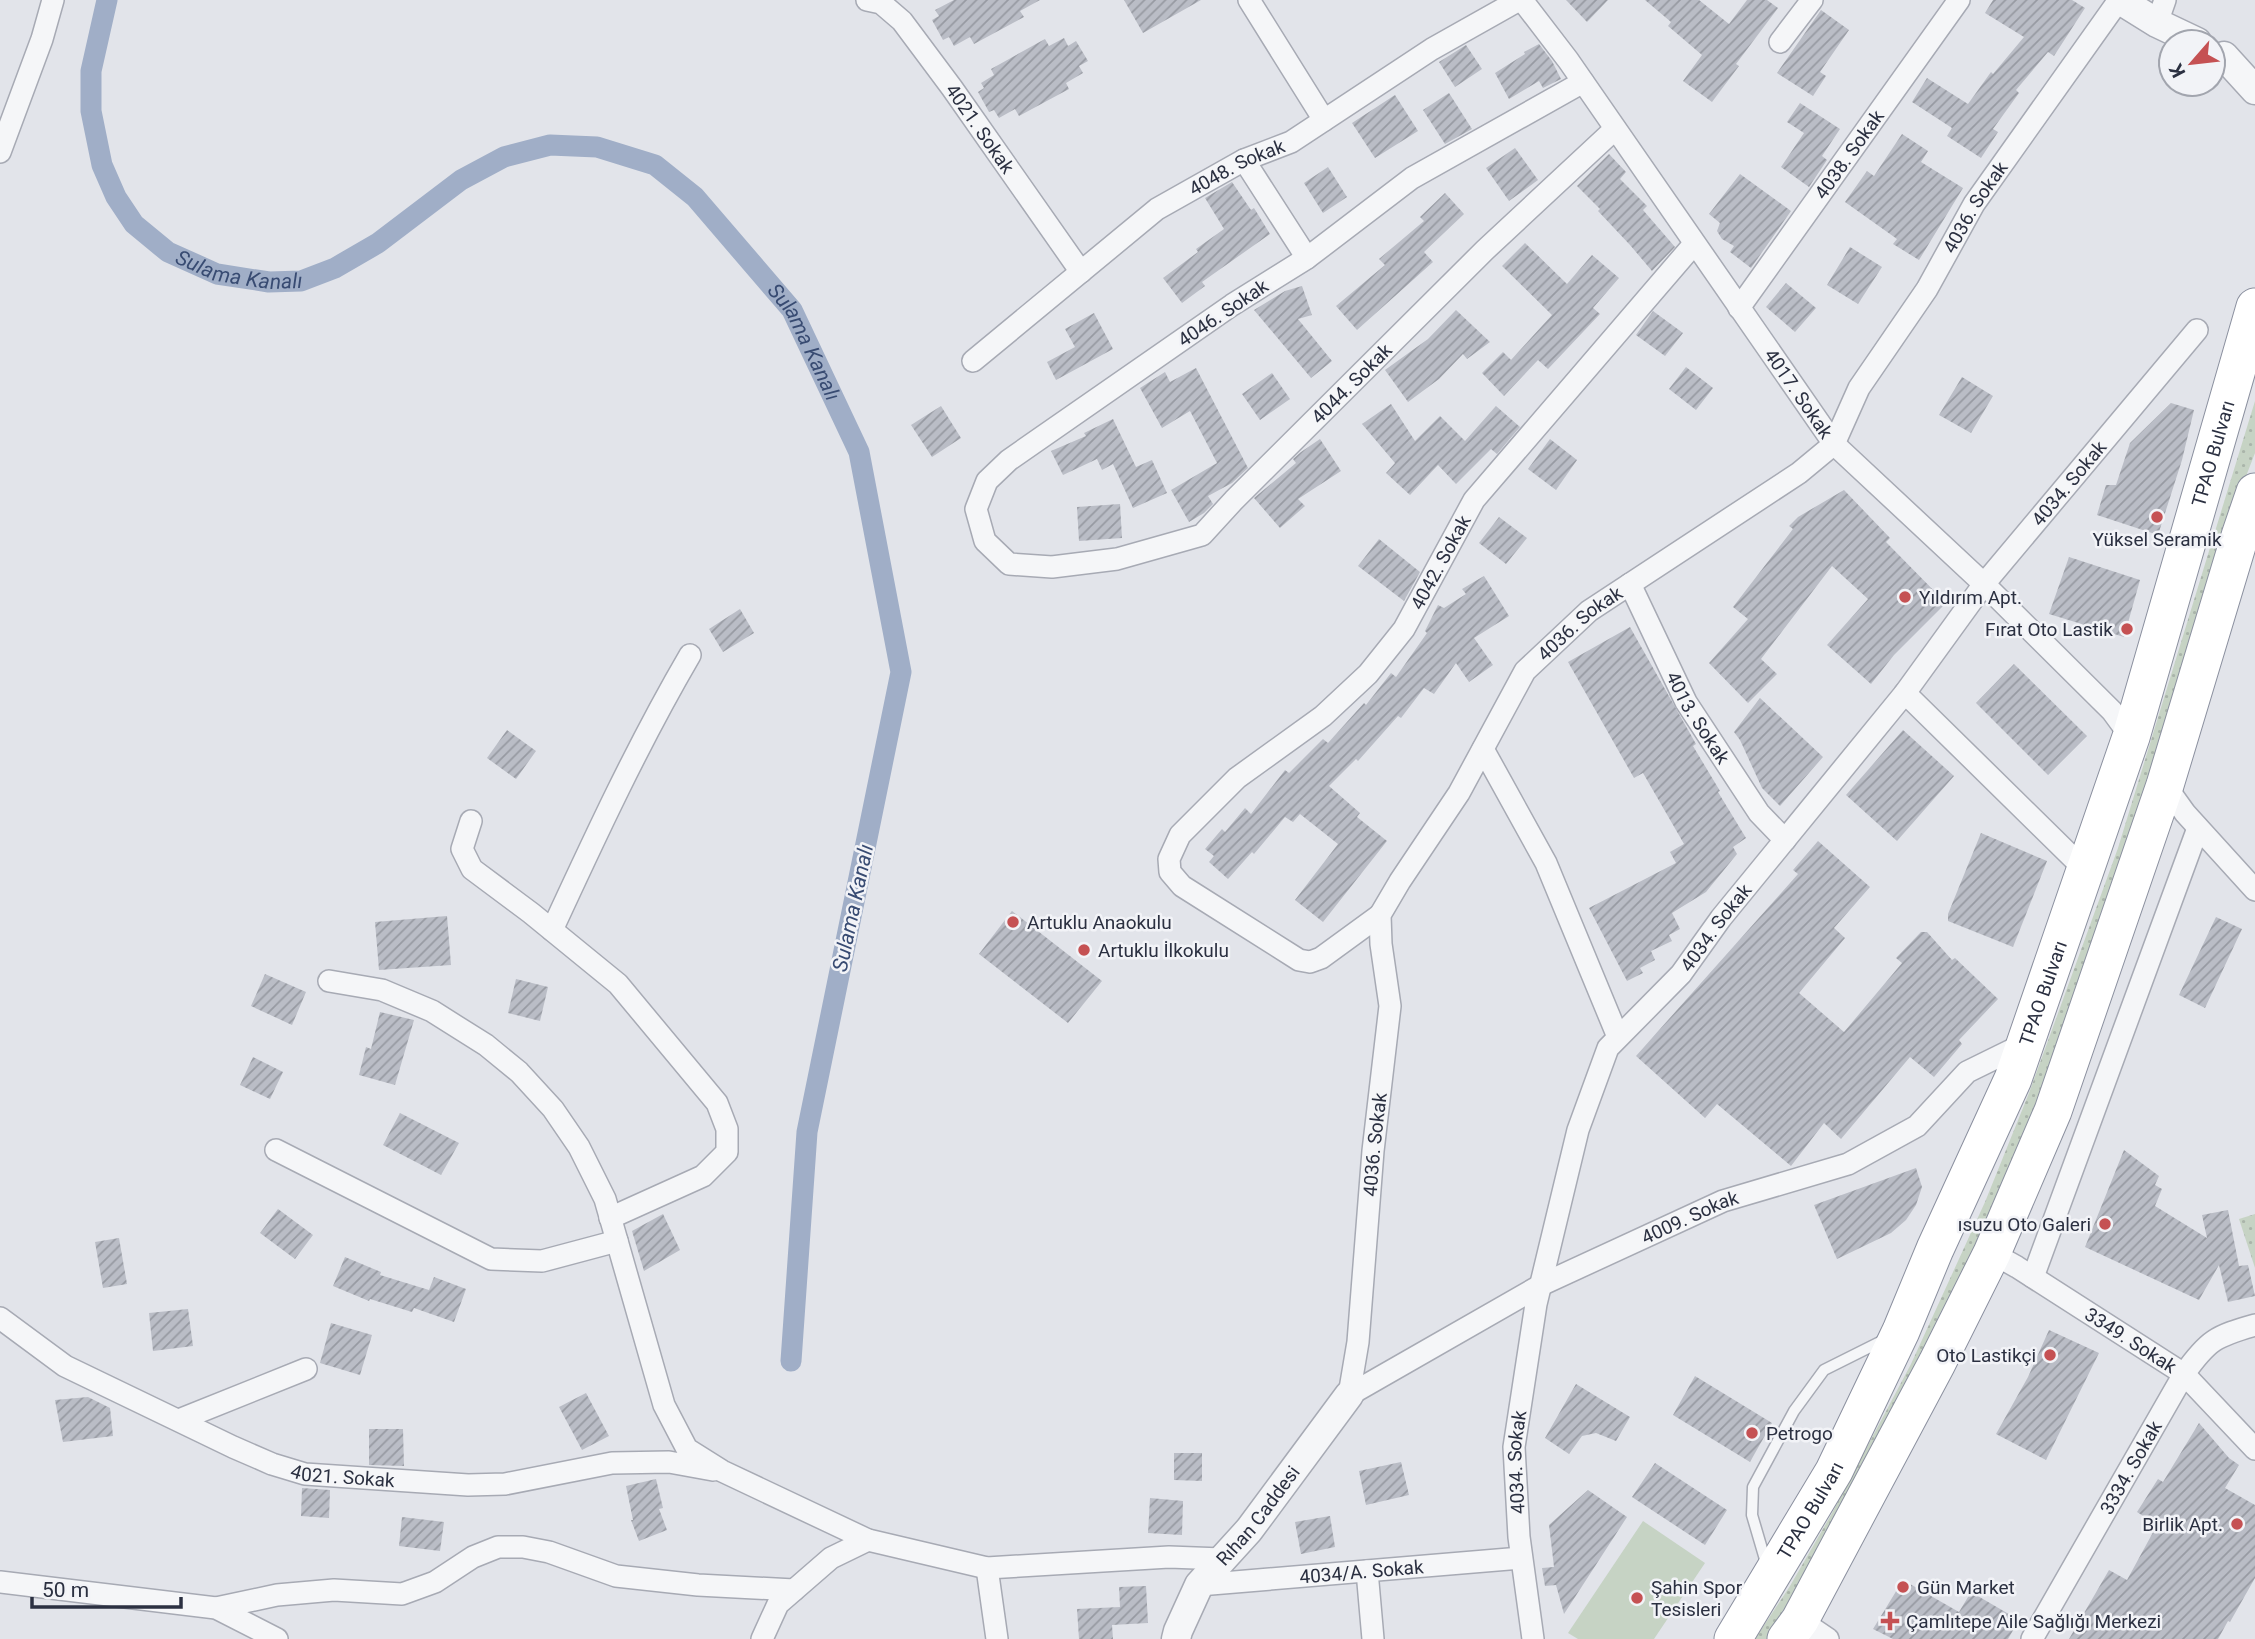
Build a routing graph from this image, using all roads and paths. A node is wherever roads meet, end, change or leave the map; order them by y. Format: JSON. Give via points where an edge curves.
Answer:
{"nodes":[{"id":1,"x":54,"y":0,"type":"edge"},
{"id":2,"x":1249,"y":0,"type":"edge"},
{"id":3,"x":1520,"y":0,"type":"edge"},
{"id":4,"x":1812,"y":0,"type":"edge"},
{"id":5,"x":1959,"y":0,"type":"edge"},
{"id":6,"x":2120,"y":0,"type":"edge"},
{"id":7,"x":878,"y":1,"type":"edge"},
{"id":8,"x":2161,"y":11,"type":"edge"},
{"id":9,"x":2181,"y":28,"type":"edge"},
{"id":10,"x":1780,"y":43,"type":"dead end"},
{"id":11,"x":2227,"y":55,"type":"edge"},
{"id":12,"x":2227,"y":61,"type":"edge"},
{"id":13,"x":2255,"y":63,"type":"edge"},
{"id":14,"x":1583,"y":82,"type":"junction"},
{"id":15,"x":2255,"y":90,"type":"edge"},
{"id":16,"x":1324,"y":120,"type":"junction"},
{"id":17,"x":1615,"y":129,"type":"junction"},
{"id":18,"x":0,"y":152,"type":"edge"},
{"id":19,"x":1244,"y":160,"type":"junction"},
{"id":20,"x":1694,"y":244,"type":"junction"},
{"id":21,"x":1307,"y":258,"type":"junction"},
{"id":22,"x":1081,"y":272,"type":"junction"},
{"id":23,"x":2255,"y":307,"type":"edge"},
{"id":24,"x":1740,"y":308,"type":"junction"},
{"id":25,"x":2197,"y":330,"type":"dead end"},
{"id":26,"x":973,"y":361,"type":"dead end"},
{"id":27,"x":1834,"y":444,"type":"junction"},
{"id":28,"x":2255,"y":492,"type":"edge"},
{"id":29,"x":2247,"y":537,"type":"edge"},
{"id":30,"x":1052,"y":567,"type":"joint"},
{"id":31,"x":1630,"y":584,"type":"junction"},
{"id":32,"x":1984,"y":584,"type":"junction"},
{"id":33,"x":690,"y":655,"type":"dead end"},
{"id":34,"x":1905,"y":693,"type":"junction"},
{"id":35,"x":2132,"y":737,"type":"junction"},
{"id":36,"x":1483,"y":748,"type":"junction"},
{"id":37,"x":2165,"y":785,"type":"junction"},
{"id":38,"x":471,"y":821,"type":"dead end"},
{"id":39,"x":2198,"y":828,"type":"junction"},
{"id":40,"x":1785,"y":840,"type":"junction"},
{"id":41,"x":2087,"y":869,"type":"junction"},
{"id":42,"x":2255,"y":890,"type":"edge"},
{"id":43,"x":1380,"y":915,"type":"junction"},
{"id":44,"x":552,"y":930,"type":"junction"},
{"id":45,"x":329,"y":981,"type":"dead end"},
{"id":46,"x":1618,"y":1037,"type":"junction"},
{"id":47,"x":2026,"y":1043,"type":"junction"},
{"id":48,"x":276,"y":1150,"type":"dead end"},
{"id":49,"x":610,"y":1218,"type":"junction"},
{"id":50,"x":617,"y":1241,"type":"junction"},
{"id":51,"x":1992,"y":1253,"type":"junction"},
{"id":52,"x":2033,"y":1277,"type":"junction"},
{"id":53,"x":1543,"y":1284,"type":"junction"},
{"id":54,"x":0,"y":1318,"type":"edge"},
{"id":55,"x":2255,"y":1325,"type":"edge"},
{"id":56,"x":1901,"y":1331,"type":"junction"},
{"id":57,"x":306,"y":1369,"type":"dead end"},
{"id":58,"x":2183,"y":1374,"type":"junction"},
{"id":59,"x":1349,"y":1395,"type":"junction"},
{"id":60,"x":179,"y":1420,"type":"junction"},
{"id":61,"x":2255,"y":1449,"type":"edge"},
{"id":62,"x":722,"y":1471,"type":"junction"},
{"id":63,"x":868,"y":1540,"type":"junction"},
{"id":64,"x":1521,"y":1558,"type":"junction"},
{"id":65,"x":1222,"y":1559,"type":"junction"},
{"id":66,"x":987,"y":1568,"type":"junction"},
{"id":67,"x":1367,"y":1571,"type":"junction"},
{"id":68,"x":1771,"y":1579,"type":"junction"},
{"id":69,"x":0,"y":1582,"type":"edge"},
{"id":70,"x":1199,"y":1585,"type":"junction"},
{"id":71,"x":794,"y":1590,"type":"junction"},
{"id":72,"x":216,"y":1608,"type":"junction"},
{"id":73,"x":1804,"y":1633,"type":"edge"},
{"id":74,"x":277,"y":1639,"type":"edge"},
{"id":75,"x":762,"y":1639,"type":"edge"},
{"id":76,"x":997,"y":1639,"type":"edge"},
{"id":77,"x":1176,"y":1639,"type":"edge"},
{"id":78,"x":1373,"y":1639,"type":"edge"},
{"id":79,"x":1533,"y":1639,"type":"edge"},
{"id":80,"x":1733,"y":1639,"type":"edge"},
{"id":81,"x":2032,"y":1639,"type":"edge"}],
"edges":[{"from":1,"to":18,"type":"street"},
{"from":2,"to":16,"type":"street"},
{"from":3,"to":14,"type":"street","name":"4017. Sokak"},
{"from":3,"to":16,"type":"street","name":"4048. Sokak","via":[[1432,49]]},
{"from":4,"to":10,"type":"street"},
{"from":5,"to":24,"type":"street","name":"4038. Sokak"},
{"from":6,"to":8,"type":"street"},
{"from":6,"to":27,"type":"street","name":"4036. Sokak","via":[[1974,204],[1927,289],[1859,388]]},
{"from":7,"to":22,"type":"street","name":"4021. Sokak","via":[[902,21]]},
{"from":8,"to":9,"type":"street"},
{"from":11,"to":13,"type":"street"},
{"from":12,"to":15,"type":"street"},
{"from":14,"to":17,"type":"street","name":"4017. Sokak"},
{"from":14,"to":21,"type":"street","name":"4046. Sokak","via":[[1412,178]]},
{"from":16,"to":19,"type":"street","name":"4048. Sokak","via":[[1291,142]]},
{"from":17,"to":20,"type":"street","name":"4017. Sokak"},
{"from":17,"to":30,"type":"street","name":"4044. Sokak","via":[[1468,267],[1202,535],[1117,559]]},
{"from":19,"to":21,"type":"street"},
{"from":19,"to":22,"type":"street","name":"4048. Sokak","via":[[1157,209]]},
{"from":20,"to":24,"type":"street","name":"4017. Sokak"},
{"from":20,"to":43,"type":"street","name":"4042. Sokak","via":[[1474,500],[1404,629],[1368,674],[1323,716],[1237,778],[1180,835],[1169,859],[1170,872],[1182,886],[1299,960],[1321,958]]},
{"from":21,"to":30,"type":"street","name":"4046. Sokak","via":[[1009,460],[987,481],[976,509],[985,541],[1009,564]]},
{"from":22,"to":26,"type":"street","name":"4048. Sokak"},
{"from":23,"to":35,"type":"highway","name":"TPAO Bulvarı"},
{"from":24,"to":27,"type":"street","name":"4017. Sokak"},
{"from":25,"to":32,"type":"street","name":"4034. Sokak"},
{"from":27,"to":31,"type":"street","name":"4036. Sokak","via":[[1799,473]]},
{"from":27,"to":32,"type":"street","name":"4017. Sokak"},
{"from":28,"to":29,"type":"highway"},
{"from":29,"to":37,"type":"highway"},
{"from":31,"to":36,"type":"street","name":"4036. Sokak","via":[[1589,611],[1525,671]]},
{"from":31,"to":40,"type":"street","name":"4013. Sokak","via":[[1686,702],[1759,813]]},
{"from":32,"to":34,"type":"street","name":"4034. Sokak"},
{"from":32,"to":35,"type":"street","name":"4017. Sokak","via":[[2112,710]]},
{"from":33,"to":44,"type":"street","via":[[613,798]]},
{"from":34,"to":40,"type":"street","name":"4034. Sokak"},
{"from":34,"to":41,"type":"street"},
{"from":35,"to":41,"type":"highway","name":"TPAO Bulvarı"},
{"from":36,"to":43,"type":"street","name":"4036. Sokak"},
{"from":36,"to":46,"type":"street","via":[[1546,863]]},
{"from":37,"to":39,"type":"street"},
{"from":37,"to":51,"type":"highway","via":[[2053,1111]]},
{"from":38,"to":44,"type":"street","via":[[462,849],[472,869]]},
{"from":39,"to":42,"type":"street"},
{"from":39,"to":52,"type":"street"},
{"from":40,"to":46,"type":"street","name":"4034. Sokak","via":[[1681,974]]},
{"from":41,"to":47,"type":"highway","name":"TPAO Bulvarı"},
{"from":43,"to":59,"type":"street","name":"4036. Sokak","via":[[1390,1006]]},
{"from":44,"to":49,"type":"street","via":[[618,984],[717,1103],[727,1129],[727,1152],[703,1176]]},
{"from":45,"to":49,"type":"street","via":[[382,990],[432,1011],[511,1065],[553,1109],[579,1147]]},
{"from":46,"to":53,"type":"street","name":"4034. Sokak","via":[[1608,1048],[1578,1130]]},
{"from":47,"to":53,"type":"street","name":"4009. Sokak","via":[[1968,1072],[1917,1126],[1848,1164],[1723,1201]]},
{"from":47,"to":56,"type":"highway","name":"TPAO Bulvarı"},
{"from":48,"to":50,"type":"street","via":[[491,1259],[542,1261]]},
{"from":49,"to":50,"type":"street"},
{"from":50,"to":62,"type":"street","via":[[664,1405],[687,1448]]},
{"from":51,"to":52,"type":"street","name":"3349. Sokak"},
{"from":51,"to":73,"type":"highway"},
{"from":52,"to":58,"type":"street","name":"3349. Sokak"},
{"from":53,"to":59,"type":"street","name":"4009. Sokak"},
{"from":53,"to":64,"type":"street","name":"4034. Sokak","via":[[1514,1447]]},
{"from":54,"to":60,"type":"street","name":"4021. Sokak","via":[[65,1366]]},
{"from":55,"to":58,"type":"street","name":"3334. Sokak","via":[[2219,1335]]},
{"from":56,"to":68,"type":"highway","name":"TPAO Bulvarı","via":[[1834,1471]]},
{"from":56,"to":68,"type":"lane","via":[[1824,1370],[1794,1412],[1753,1487],[1752,1515]]},
{"from":57,"to":60,"type":"street"},
{"from":58,"to":61,"type":"street","name":"3349. Sokak"},
{"from":58,"to":81,"type":"street","name":"3334. Sokak"},
{"from":59,"to":65,"type":"street","name":"Rıhan Caddesi","via":[[1249,1530]]},
{"from":60,"to":62,"type":"street","name":"4021. Sokak","via":[[272,1464],[343,1478],[433,1485],[505,1484],[612,1463],[669,1462]]},
{"from":62,"to":63,"type":"street"},
{"from":63,"to":66,"type":"street"},
{"from":63,"to":71,"type":"street","via":[[831,1558]]},
{"from":64,"to":67,"type":"street","name":"4034/A. Sokak"},
{"from":64,"to":79,"type":"street","name":"4034. Sokak"},
{"from":65,"to":66,"type":"street"},
{"from":65,"to":70,"type":"street","name":"Rıhan Caddesi"},
{"from":66,"to":76,"type":"street"},
{"from":67,"to":70,"type":"street","name":"4034/A. Sokak"},
{"from":67,"to":78,"type":"street"},
{"from":68,"to":80,"type":"highway","name":"TPAO Bulvarı"},
{"from":69,"to":72,"type":"street"},
{"from":70,"to":77,"type":"street","name":"Rıhan Caddesi"},
{"from":71,"to":72,"type":"street","via":[[616,1576],[523,1547],[498,1548],[473,1557],[435,1582],[402,1594],[334,1590],[277,1595]]},
{"from":71,"to":75,"type":"street","via":[[778,1604]]},
{"from":72,"to":74,"type":"street"}]}
